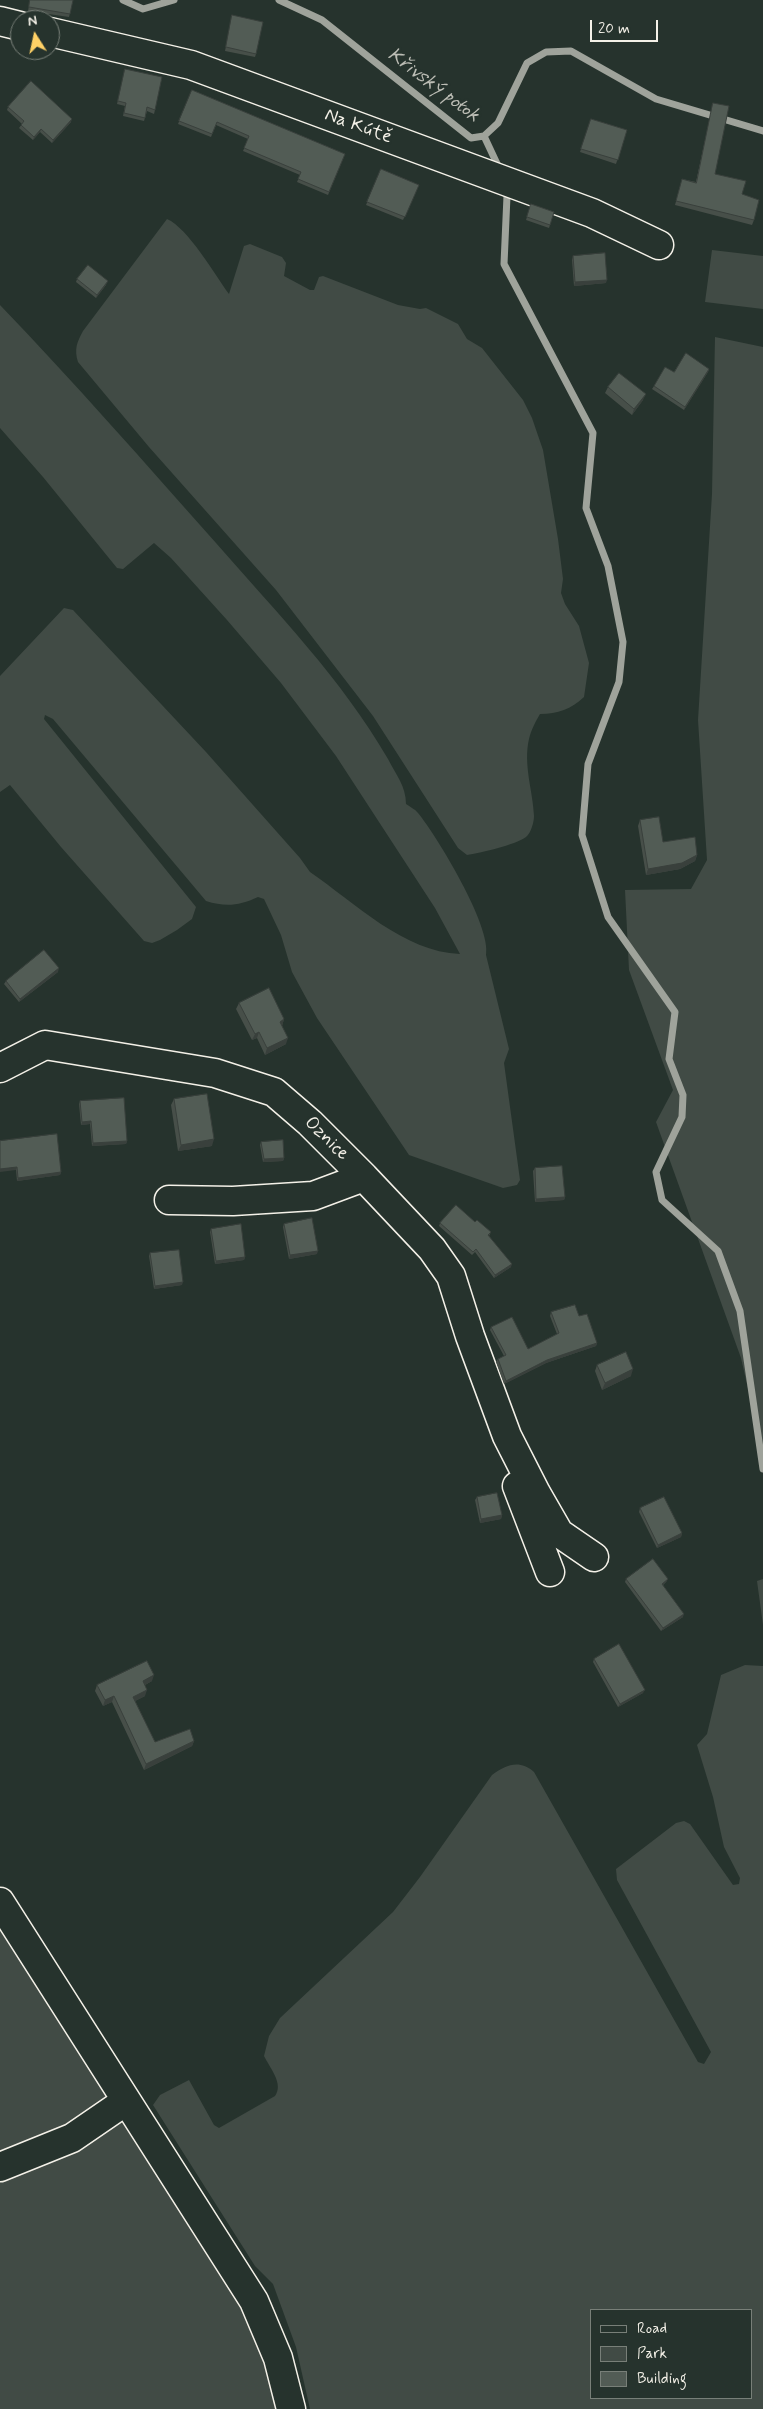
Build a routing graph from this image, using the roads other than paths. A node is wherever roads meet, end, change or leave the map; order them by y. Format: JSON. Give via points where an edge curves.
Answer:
{"nodes":[{"id":1,"x":60,"y":34,"type":"edge"},
{"id":2,"x":659,"y":245,"type":"dead end"},
{"id":3,"x":2,"y":1064,"type":"edge"},
{"id":4,"x":364,"y":1177,"type":"junction"},
{"id":5,"x":169,"y":1200,"type":"dead end"},
{"id":6,"x":594,"y":1556,"type":"dead end"},
{"id":7,"x":0,"y":1902,"type":"edge"},
{"id":8,"x":126,"y":2101,"type":"junction"},
{"id":9,"x":0,"y":2167,"type":"edge"},
{"id":10,"x":290,"y":2409,"type":"edge"}],
"edges":[{"from":1,"to":2,"type":"street","name":"Na Kútě","via":[[191,64],[592,213]]},
{"from":3,"to":4,"type":"street","name":"Oznice","via":[[45,1045],[216,1073],[274,1092]]},
{"from":4,"to":5,"type":"street","via":[[313,1196],[233,1201]]},
{"from":4,"to":6,"type":"street","name":"Oznice","via":[[432,1249],[451,1276],[507,1436],[516,1483],[550,1552]]},
{"from":7,"to":8,"type":"street"},
{"from":8,"to":9,"type":"street","via":[[72,2138]]},
{"from":8,"to":10,"type":"street","via":[[254,2301],[278,2358]]}]}
